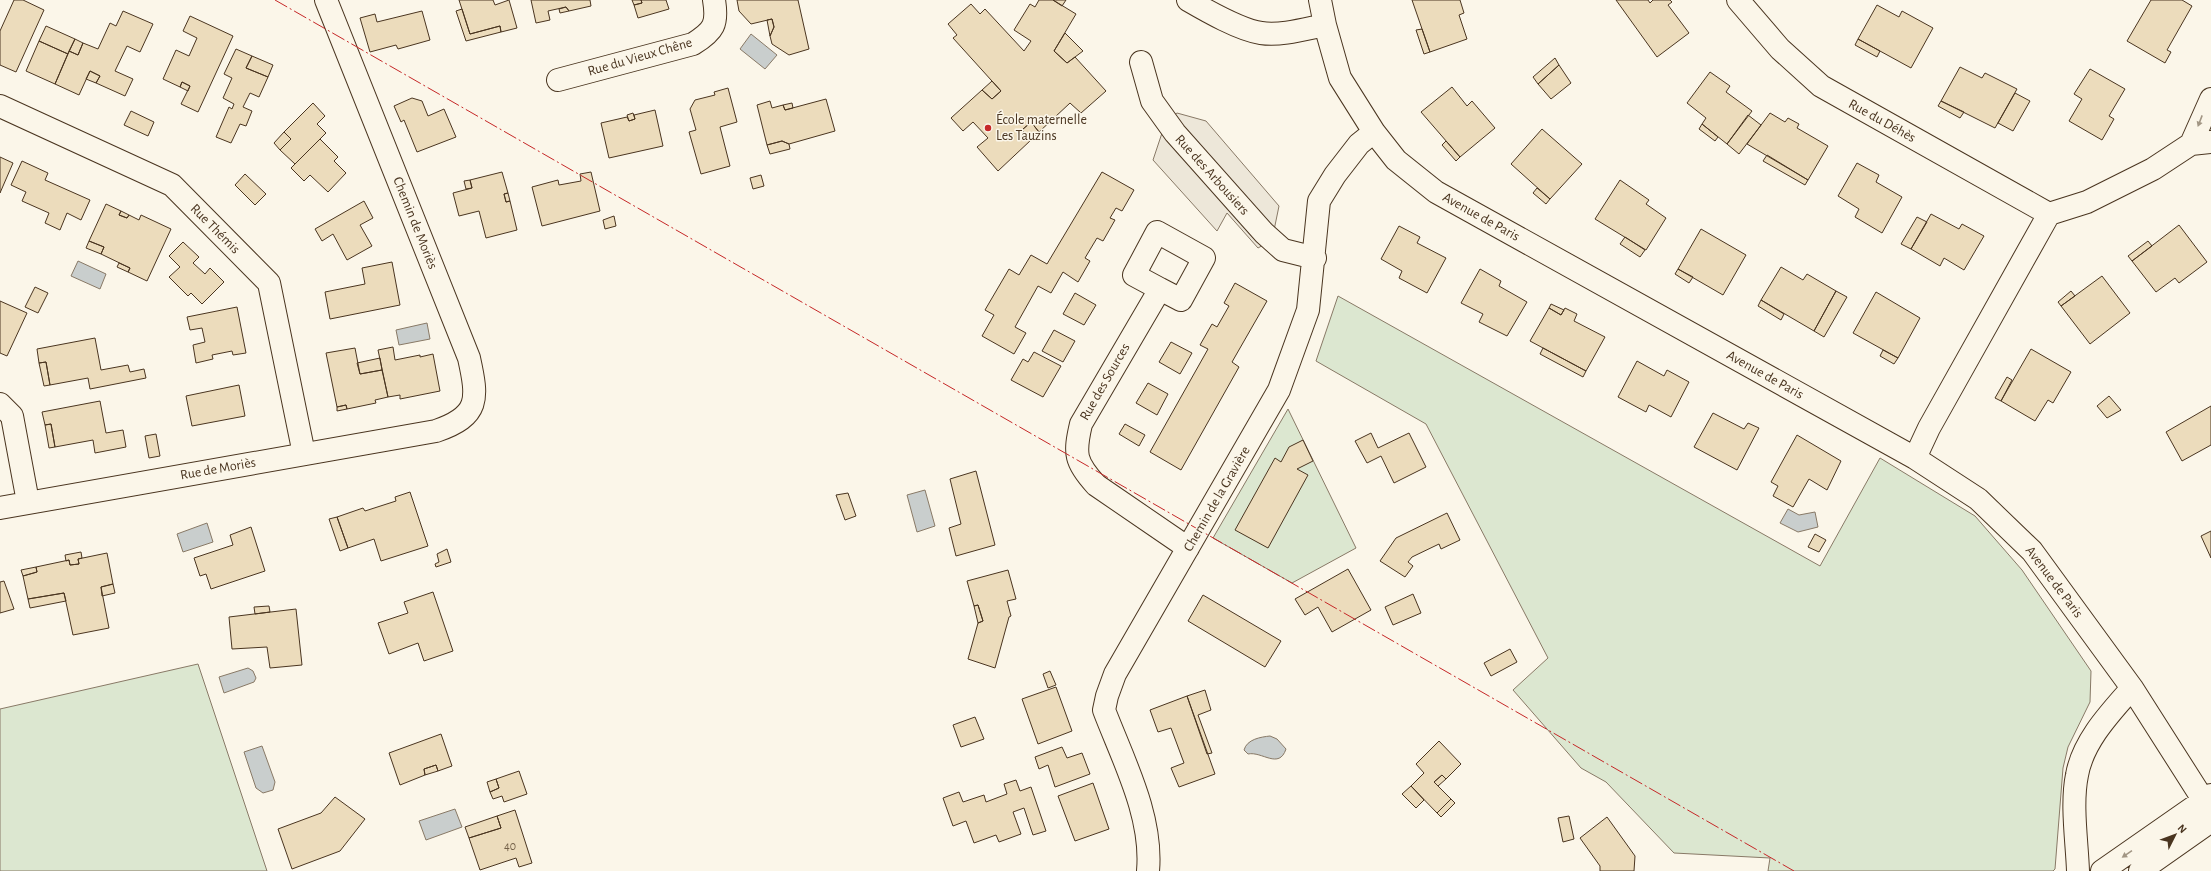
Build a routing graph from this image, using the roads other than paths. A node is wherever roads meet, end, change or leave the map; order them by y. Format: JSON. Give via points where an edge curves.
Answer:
{"nodes":[{"id":1,"x":326,"y":0,"type":"edge"},
{"id":2,"x":714,"y":0,"type":"edge"},
{"id":3,"x":1188,"y":0,"type":"edge"},
{"id":4,"x":1320,"y":0,"type":"edge"},
{"id":5,"x":1738,"y":0,"type":"edge"},
{"id":6,"x":1325,"y":26,"type":"junction"},
{"id":7,"x":1141,"y":62,"type":"dead end"},
{"id":8,"x":558,"y":80,"type":"dead end"},
{"id":9,"x":2211,"y":99,"type":"edge"},
{"id":10,"x":0,"y":106,"type":"edge"},
{"id":11,"x":1374,"y":132,"type":"junction"},
{"id":12,"x":2201,"y":143,"type":"edge"},
{"id":13,"x":2048,"y":214,"type":"junction"},
{"id":14,"x":1315,"y":258,"type":"junction"},
{"id":15,"x":1160,"y":289,"type":"dead end"},
{"id":16,"x":0,"y":404,"type":"edge"},
{"id":17,"x":436,"y":431,"type":"joint"},
{"id":18,"x":304,"y":454,"type":"junction"},
{"id":19,"x":1915,"y":458,"type":"junction"},
{"id":20,"x":28,"y":502,"type":"junction"},
{"id":21,"x":0,"y":508,"type":"edge"},
{"id":22,"x":1188,"y":548,"type":"junction"},
{"id":23,"x":2132,"y":688,"type":"junction"},
{"id":24,"x":2205,"y":798,"type":"edge"},
{"id":25,"x":2211,"y":821,"type":"edge"},
{"id":26,"x":1148,"y":871,"type":"edge"},
{"id":27,"x":2078,"y":871,"type":"edge"},
{"id":28,"x":2102,"y":871,"type":"edge"},
{"id":29,"x":2140,"y":871,"type":"edge"}],
"edges":[{"from":1,"to":17,"type":"street","name":"Chemin de Moriès","via":[[469,358],[474,384],[473,404],[467,416],[456,425]]},
{"from":2,"to":8,"type":"street","name":"Rue du Vieux Chêne","via":[[714,23],[709,34],[693,44]]},
{"from":3,"to":6,"type":"street","via":[[1217,17],[1261,33],[1292,32]]},
{"from":4,"to":6,"type":"street","name":"Avenue de Paris"},
{"from":5,"to":13,"type":"street","name":"Rue du Déhès","via":[[1780,48],[1821,86]]},
{"from":6,"to":11,"type":"street","name":"Avenue de Paris","via":[[1340,78]]},
{"from":7,"to":14,"type":"street","name":"Rue des Arbousiers","via":[[1152,101],[1175,134],[1264,233],[1283,250]]},
{"from":9,"to":12,"type":"street","one_way":true},
{"from":10,"to":18,"type":"street","name":"Rue Thémis","via":[[172,185],[269,283]]},
{"from":11,"to":14,"type":"street","name":"Chemin de la Gravière","via":[[1359,144],[1334,175],[1319,201]]},
{"from":11,"to":19,"type":"street","name":"Avenue de Paris","via":[[1396,160],[1436,192]]},
{"from":12,"to":13,"type":"street","via":[[2087,202]]},
{"from":13,"to":19,"type":"street","via":[[1929,428]]},
{"from":14,"to":22,"type":"street","name":"Chemin de la Gravière","via":[[1308,310],[1279,390]]},
{"from":15,"to":22,"type":"street","name":"Rue des Sources","via":[[1081,424],[1075,448],[1084,472],[1096,485]]},
{"from":16,"to":20,"type":"street","via":[[12,416]]},
{"from":17,"to":18,"type":"street","name":"Rue de Moriès"},
{"from":18,"to":20,"type":"street","name":"Rue de Moriès"},
{"from":19,"to":23,"type":"street","name":"Avenue de Paris","via":[[1978,499],[2032,550]]},
{"from":20,"to":21,"type":"street","name":"Rue de Moriès"},
{"from":22,"to":26,"type":"street","name":"Chemin de la Gravière","via":[[1115,674],[1104,710],[1145,820],[1149,846]]},
{"from":23,"to":24,"type":"street","name":"Avenue de Paris"},
{"from":23,"to":27,"type":"street","via":[[2106,717],[2088,745],[2077,775],[2075,844]]},
{"from":24,"to":28,"type":"street","one_way":true},
{"from":25,"to":29,"type":"street"}]}
